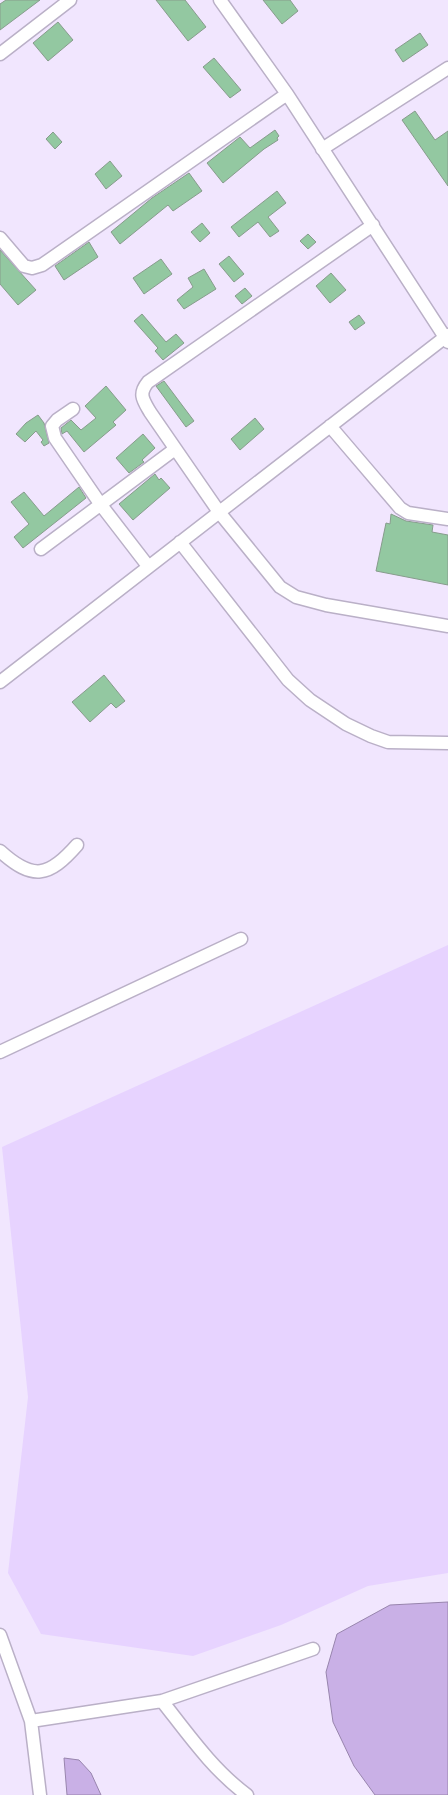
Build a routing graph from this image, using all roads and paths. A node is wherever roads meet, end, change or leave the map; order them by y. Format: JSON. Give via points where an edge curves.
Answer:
{"nodes":[{"id":1,"x":70,"y":0,"type":"edge"},
{"id":2,"x":220,"y":0,"type":"edge"},
{"id":3,"x":0,"y":54,"type":"edge"},
{"id":4,"x":448,"y":68,"type":"edge"},
{"id":5,"x":287,"y":94,"type":"junction"},
{"id":6,"x":322,"y":149,"type":"junction"},
{"id":7,"x":373,"y":225,"type":"junction"},
{"id":8,"x":0,"y":238,"type":"edge"},
{"id":9,"x":447,"y":338,"type":"edge"},
{"id":10,"x":72,"y":409,"type":"dead end"},
{"id":11,"x":330,"y":426,"type":"junction"},
{"id":12,"x":175,"y":449,"type":"junction"},
{"id":13,"x":101,"y":505,"type":"junction"},
{"id":14,"x":219,"y":512,"type":"junction"},
{"id":15,"x":448,"y":519,"type":"edge"},
{"id":16,"x":180,"y":542,"type":"junction"},
{"id":17,"x":41,"y":549,"type":"dead end"},
{"id":18,"x":148,"y":566,"type":"junction"},
{"id":19,"x":448,"y":626,"type":"edge"},
{"id":20,"x":0,"y":682,"type":"edge"},
{"id":21,"x":448,"y":743,"type":"edge"},
{"id":22,"x":77,"y":845,"type":"dead end"},
{"id":23,"x":0,"y":851,"type":"edge"},
{"id":24,"x":241,"y":938,"type":"dead end"},
{"id":25,"x":0,"y":1052,"type":"edge"},
{"id":26,"x":0,"y":1634,"type":"edge"},
{"id":27,"x":312,"y":1649,"type":"dead end"},
{"id":28,"x":162,"y":1700,"type":"junction"},
{"id":29,"x":31,"y":1721,"type":"junction"},
{"id":30,"x":40,"y":1795,"type":"edge"},
{"id":31,"x":246,"y":1795,"type":"edge"}],
"edges":[{"from":1,"to":3,"type":"street"},
{"from":2,"to":5,"type":"street"},
{"from":4,"to":6,"type":"street"},
{"from":5,"to":6,"type":"street"},
{"from":5,"to":8,"type":"street","via":[[42,265],[24,266]]},
{"from":6,"to":7,"type":"street"},
{"from":7,"to":9,"type":"street"},
{"from":7,"to":12,"type":"street","via":[[148,382],[143,388],[142,399]]},
{"from":9,"to":11,"type":"street"},
{"from":10,"to":13,"type":"street","via":[[57,420],[52,431]]},
{"from":11,"to":14,"type":"street"},
{"from":11,"to":15,"type":"street","via":[[400,508],[408,513]]},
{"from":12,"to":13,"type":"street"},
{"from":12,"to":14,"type":"street"},
{"from":13,"to":17,"type":"street"},
{"from":13,"to":18,"type":"street"},
{"from":14,"to":16,"type":"street"},
{"from":14,"to":19,"type":"street","via":[[280,587],[296,597]]},
{"from":16,"to":18,"type":"street"},
{"from":16,"to":21,"type":"street","via":[[288,680],[310,700],[346,724],[388,742]]},
{"from":18,"to":20,"type":"street"},
{"from":22,"to":23,"type":"street","via":[[63,861],[41,872],[19,866]]},
{"from":24,"to":25,"type":"street"},
{"from":26,"to":29,"type":"street"},
{"from":27,"to":28,"type":"street"},
{"from":28,"to":29,"type":"street"},
{"from":28,"to":31,"type":"street","via":[[206,1756]]},
{"from":29,"to":30,"type":"street"}]}
